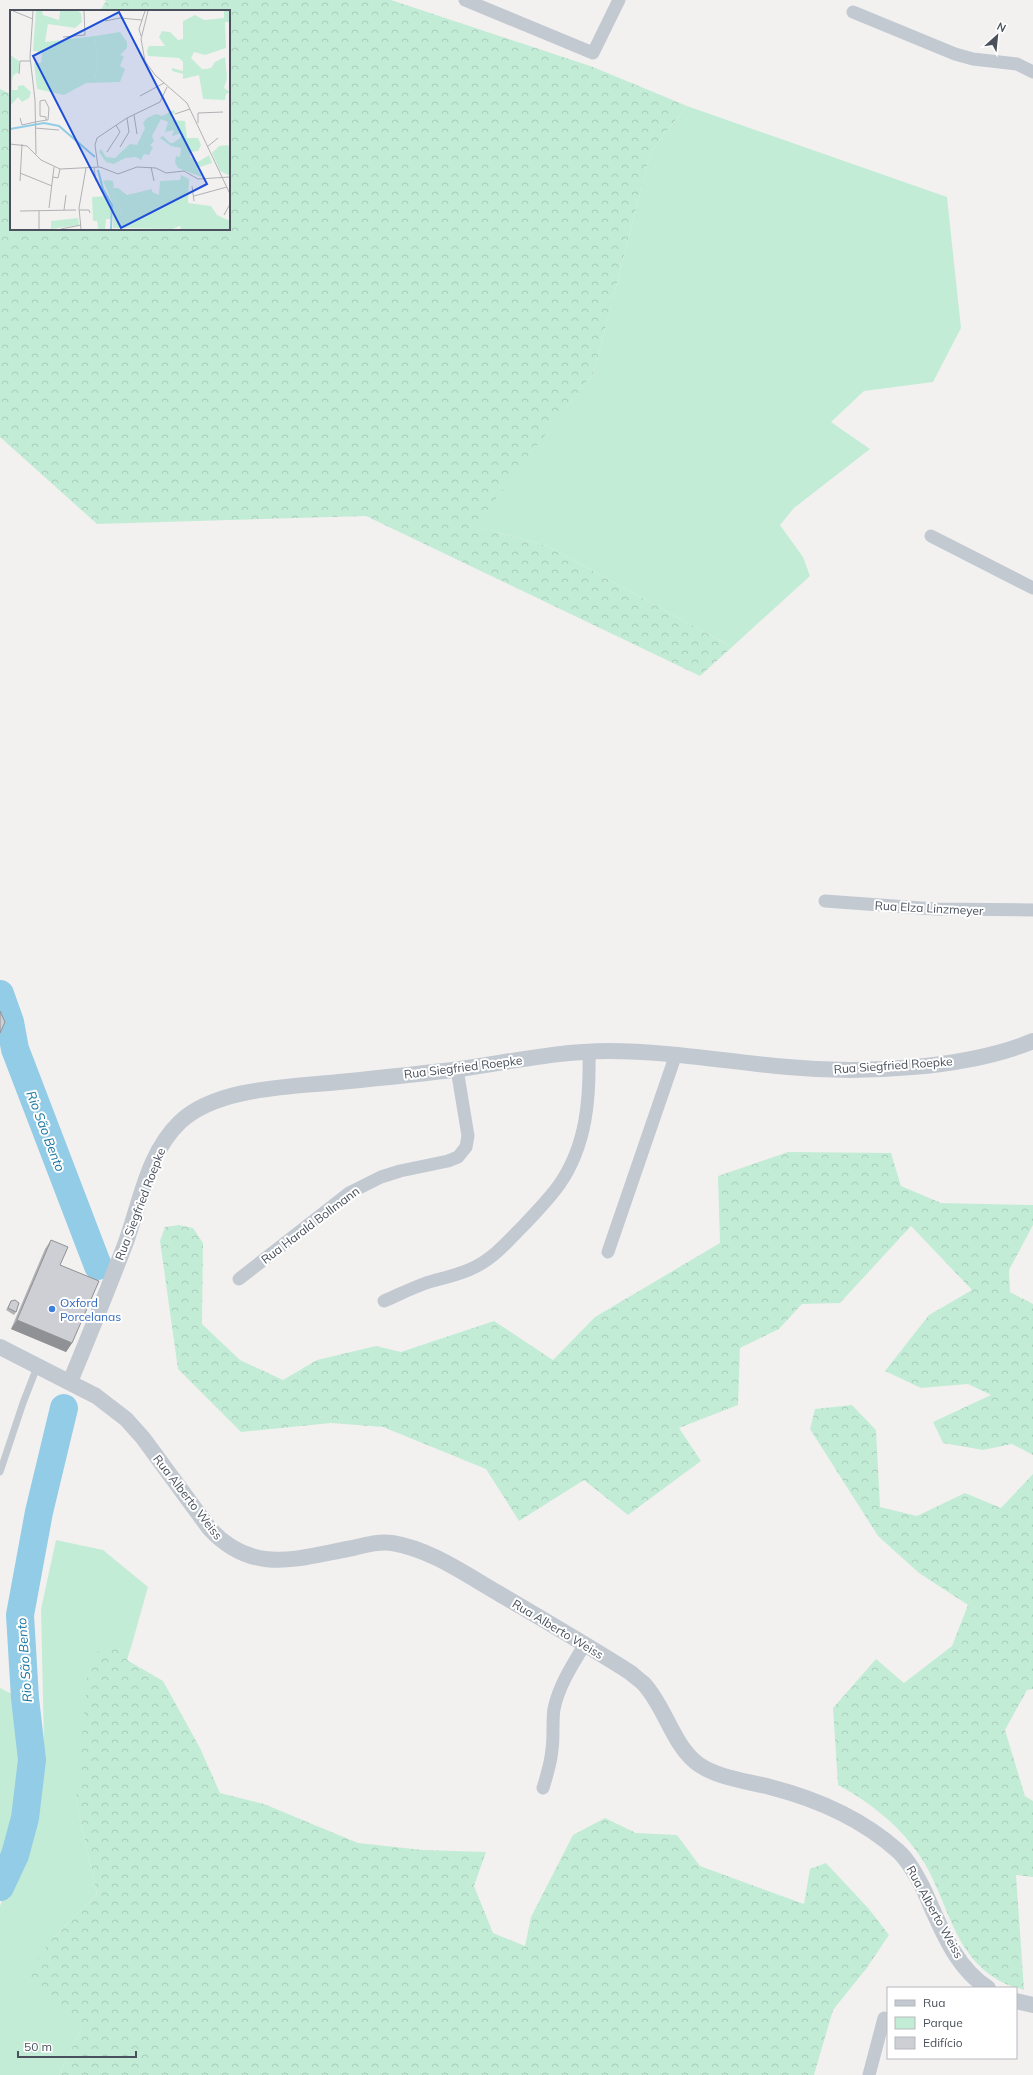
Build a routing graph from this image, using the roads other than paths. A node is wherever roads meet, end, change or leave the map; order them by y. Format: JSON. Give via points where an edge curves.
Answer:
{"nodes":[{"id":1,"x":465,"y":0,"type":"edge"},
{"id":2,"x":619,"y":0,"type":"edge"},
{"id":3,"x":853,"y":12,"type":"dead end"},
{"id":4,"x":1033,"y":72,"type":"edge"},
{"id":5,"x":931,"y":536,"type":"dead end"},
{"id":6,"x":1033,"y":588,"type":"edge"},
{"id":7,"x":826,"y":901,"type":"dead end"},
{"id":8,"x":1033,"y":910,"type":"edge"},
{"id":9,"x":1033,"y":1041,"type":"edge"},
{"id":10,"x":589,"y":1051,"type":"junction"},
{"id":11,"x":676,"y":1054,"type":"junction"},
{"id":12,"x":457,"y":1069,"type":"junction"},
{"id":13,"x":608,"y":1252,"type":"dead end"},
{"id":14,"x":238,"y":1279,"type":"dead end"},
{"id":15,"x":384,"y":1301,"type":"dead end"},
{"id":16,"x":0,"y":1348,"type":"edge"},
{"id":17,"x":37,"y":1367,"type":"junction"},
{"id":18,"x":70,"y":1382,"type":"junction"},
{"id":19,"x":0,"y":1472,"type":"edge"},
{"id":20,"x":586,"y":1644,"type":"junction"},
{"id":21,"x":543,"y":1788,"type":"dead end"},
{"id":22,"x":986,"y":1987,"type":"edge"},
{"id":23,"x":1017,"y":2001,"type":"edge"},
{"id":24,"x":1033,"y":2005,"type":"edge"},
{"id":25,"x":884,"y":2018,"type":"dead end"},
{"id":26,"x":869,"y":2075,"type":"edge"}],
"edges":[{"from":1,"to":2,"type":"street","via":[[593,53]]},
{"from":3,"to":4,"type":"street","via":[[955,54],[1017,64]]},
{"from":5,"to":6,"type":"street"},
{"from":7,"to":8,"type":"street","name":"Rua Elza Linzmeyer","via":[[935,909]]},
{"from":9,"to":11,"type":"street","name":"Rua Siegfried Roepke","via":[[985,1057],[829,1070],[789,1068]]},
{"from":10,"to":11,"type":"street","name":"Rua Siegfried Roepke"},
{"from":10,"to":12,"type":"street","name":"Rua Siegfried Roepke"},
{"from":10,"to":15,"type":"street","via":[[589,1090],[583,1130],[573,1161],[548,1199],[500,1249],[476,1267],[464,1273],[426,1283]]},
{"from":11,"to":13,"type":"street"},
{"from":12,"to":14,"type":"street","name":"Rua Harald Bollmann","via":[[468,1136],[466,1147],[458,1157],[400,1171],[361,1186]]},
{"from":12,"to":18,"type":"street","name":"Rua Siegfried Roepke","via":[[252,1092],[210,1103],[184,1119],[167,1137],[156,1155],[114,1273]]},
{"from":16,"to":17,"type":"street","name":"Rua Alberto Weiss"},
{"from":17,"to":18,"type":"street","name":"Rua Alberto Weiss"},
{"from":17,"to":19,"type":"lane","via":[[22,1403]]},
{"from":18,"to":20,"type":"street","name":"Rua Alberto Weiss","via":[[111,1406],[126,1419],[143,1438],[209,1528],[235,1551],[270,1560],[288,1560],[389,1542],[406,1546],[457,1569]]},
{"from":20,"to":21,"type":"street","via":[[565,1680],[554,1710],[551,1756]]},
{"from":20,"to":22,"type":"street","name":"Rua Alberto Weiss","via":[[644,1684],[685,1752],[699,1764],[713,1772],[826,1804],[880,1836],[900,1852],[914,1870],[960,1960]]},
{"from":23,"to":24,"type":"street"},
{"from":25,"to":26,"type":"street"}]}
